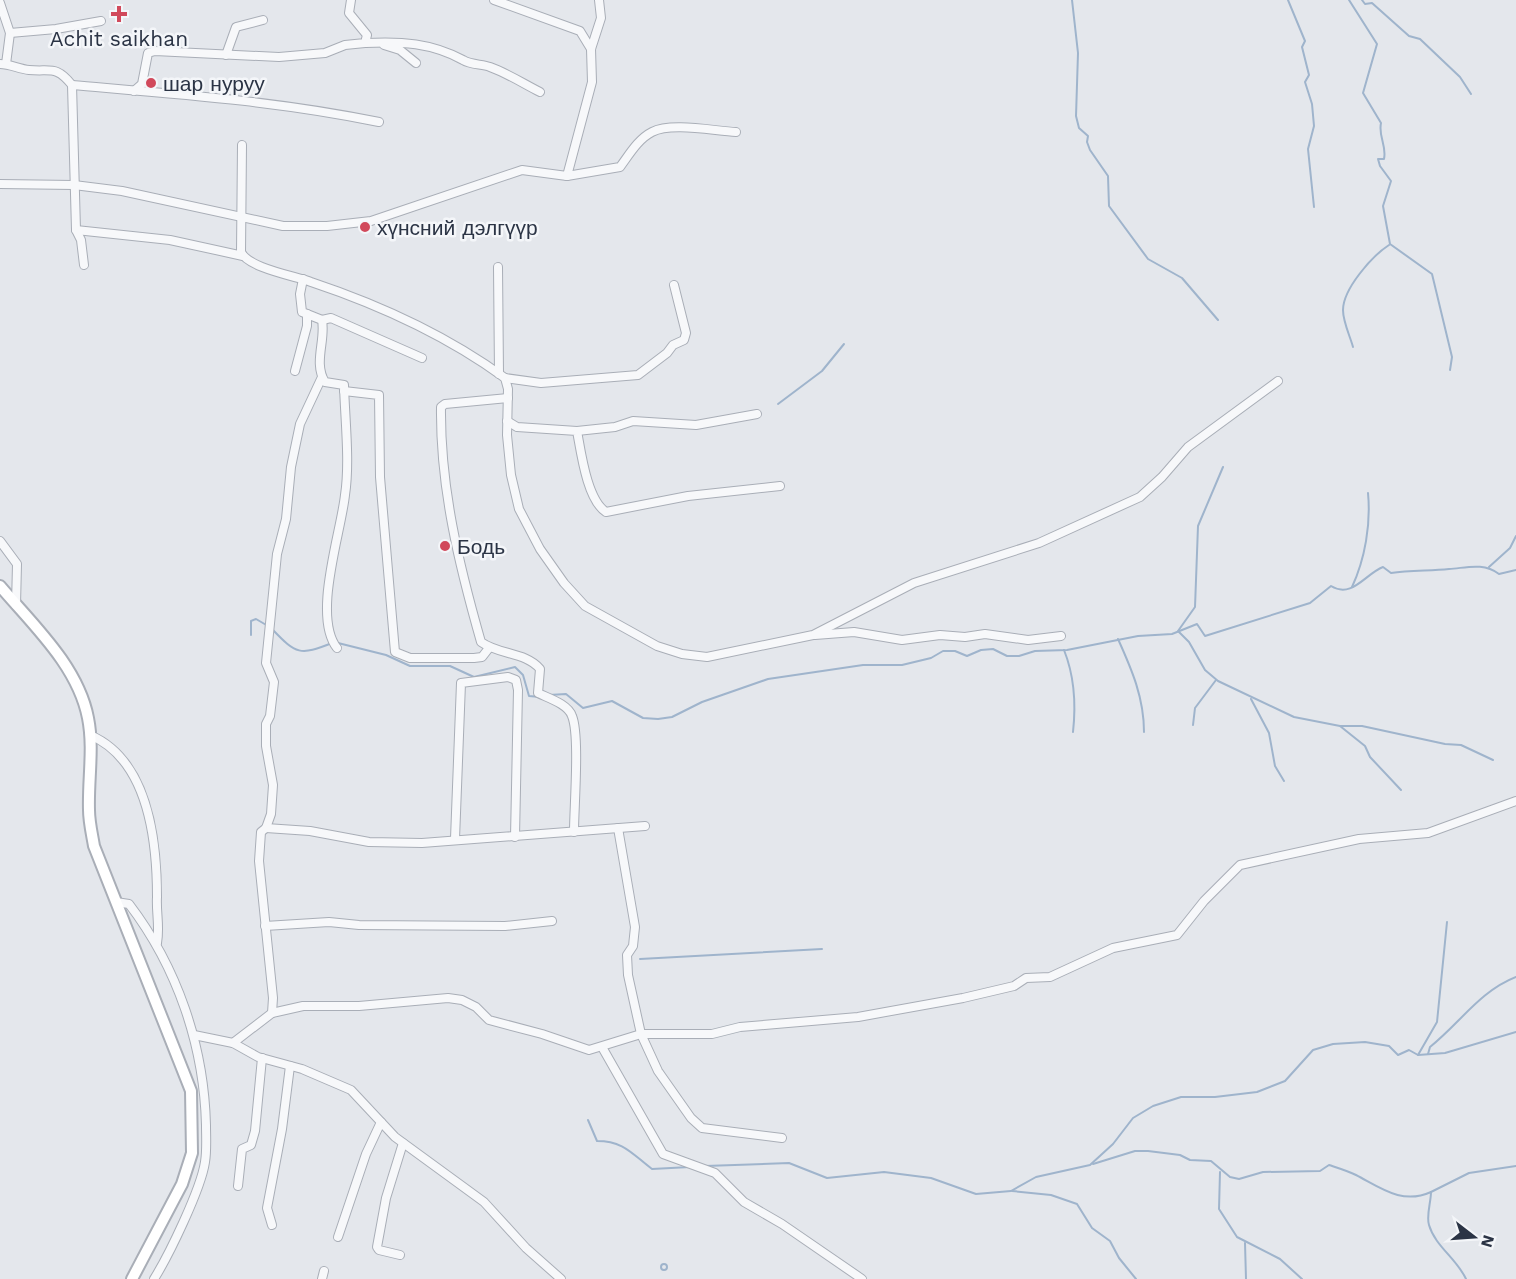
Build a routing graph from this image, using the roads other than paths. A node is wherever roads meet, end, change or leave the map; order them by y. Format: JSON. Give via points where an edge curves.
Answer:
{"nodes":[{"id":1,"x":351,"y":0,"type":"edge"},
{"id":2,"x":494,"y":0,"type":"edge"},
{"id":3,"x":598,"y":0,"type":"edge"},
{"id":4,"x":0,"y":3,"type":"edge"},
{"id":5,"x":263,"y":20,"type":"dead end"},
{"id":6,"x":101,"y":21,"type":"dead end"},
{"id":7,"x":10,"y":33,"type":"junction"},
{"id":8,"x":378,"y":42,"type":"junction"},
{"id":9,"x":365,"y":43,"type":"junction"},
{"id":10,"x":591,"y":49,"type":"junction"},
{"id":11,"x":226,"y":55,"type":"junction"},
{"id":12,"x":416,"y":63,"type":"dead end"},
{"id":13,"x":3,"y":64,"type":"edge"},
{"id":14,"x":72,"y":85,"type":"junction"},
{"id":15,"x":134,"y":91,"type":"junction"},
{"id":16,"x":540,"y":92,"type":"dead end"},
{"id":17,"x":379,"y":122,"type":"dead end"},
{"id":18,"x":736,"y":132,"type":"dead end"},
{"id":19,"x":242,"y":145,"type":"dead end"},
{"id":20,"x":567,"y":176,"type":"junction"},
{"id":21,"x":0,"y":184,"type":"edge"},
{"id":22,"x":74,"y":185,"type":"junction"},
{"id":23,"x":243,"y":218,"type":"junction"},
{"id":24,"x":76,"y":230,"type":"junction"},
{"id":25,"x":243,"y":256,"type":"junction"},
{"id":26,"x":84,"y":265,"type":"dead end"},
{"id":27,"x":498,"y":267,"type":"dead end"},
{"id":28,"x":303,"y":279,"type":"junction"},
{"id":29,"x":674,"y":285,"type":"dead end"},
{"id":30,"x":307,"y":314,"type":"junction"},
{"id":31,"x":322,"y":320,"type":"junction"},
{"id":32,"x":422,"y":358,"type":"dead end"},
{"id":33,"x":295,"y":371,"type":"dead end"},
{"id":34,"x":502,"y":376,"type":"junction"},
{"id":35,"x":322,"y":377,"type":"junction"},
{"id":36,"x":1278,"y":381,"type":"dead end"},
{"id":37,"x":344,"y":391,"type":"junction"},
{"id":38,"x":508,"y":398,"type":"junction"},
{"id":39,"x":756,"y":414,"type":"dead end"},
{"id":40,"x":507,"y":421,"type":"junction"},
{"id":41,"x":577,"y":431,"type":"junction"},
{"id":42,"x":780,"y":486,"type":"dead end"},
{"id":43,"x":0,"y":541,"type":"edge"},
{"id":44,"x":0,"y":586,"type":"edge"},
{"id":45,"x":16,"y":605,"type":"junction"},
{"id":46,"x":813,"y":635,"type":"junction"},
{"id":47,"x":1060,"y":636,"type":"dead end"},
{"id":48,"x":337,"y":648,"type":"dead end"},
{"id":49,"x":489,"y":648,"type":"junction"},
{"id":50,"x":90,"y":735,"type":"junction"},
{"id":51,"x":1516,"y":801,"type":"edge"},
{"id":52,"x":645,"y":826,"type":"dead end"},
{"id":53,"x":266,"y":828,"type":"junction"},
{"id":54,"x":618,"y":828,"type":"junction"},
{"id":55,"x":574,"y":832,"type":"junction"},
{"id":56,"x":515,"y":837,"type":"junction"},
{"id":57,"x":455,"y":839,"type":"junction"},
{"id":58,"x":116,"y":902,"type":"junction"},
{"id":59,"x":552,"y":921,"type":"dead end"},
{"id":60,"x":265,"y":926,"type":"junction"},
{"id":61,"x":157,"y":943,"type":"junction"},
{"id":62,"x":272,"y":1014,"type":"junction"},
{"id":63,"x":641,"y":1034,"type":"junction"},
{"id":64,"x":194,"y":1035,"type":"junction"},
{"id":65,"x":233,"y":1043,"type":"junction"},
{"id":66,"x":602,"y":1047,"type":"junction"},
{"id":67,"x":262,"y":1058,"type":"junction"},
{"id":68,"x":290,"y":1066,"type":"junction"},
{"id":69,"x":381,"y":1122,"type":"junction"},
{"id":70,"x":782,"y":1138,"type":"dead end"},
{"id":71,"x":403,"y":1143,"type":"junction"},
{"id":72,"x":238,"y":1186,"type":"dead end"},
{"id":73,"x":272,"y":1225,"type":"dead end"},
{"id":74,"x":338,"y":1237,"type":"dead end"},
{"id":75,"x":400,"y":1255,"type":"dead end"},
{"id":76,"x":132,"y":1279,"type":"edge"},
{"id":77,"x":154,"y":1279,"type":"edge"},
{"id":78,"x":561,"y":1279,"type":"edge"},
{"id":79,"x":862,"y":1279,"type":"edge"}],
"edges":[{"from":1,"to":9,"type":"street","via":[[349,13],[367,35]]},
{"from":2,"to":10,"type":"street","via":[[580,31]]},
{"from":3,"to":10,"type":"street","via":[[601,18]]},
{"from":4,"to":7,"type":"street"},
{"from":5,"to":11,"type":"street","via":[[236,27]]},
{"from":6,"to":7,"type":"street"},
{"from":7,"to":13,"type":"street"},
{"from":8,"to":9,"type":"street"},
{"from":8,"to":12,"type":"street","via":[[400,50]]},
{"from":8,"to":16,"type":"street","via":[[403,41],[435,48],[490,67]]},
{"from":9,"to":11,"type":"street","via":[[279,57]]},
{"from":10,"to":20,"type":"street","via":[[592,82]]},
{"from":11,"to":15,"type":"street","via":[[148,53],[142,84]]},
{"from":13,"to":14,"type":"street","via":[[29,70],[52,69]]},
{"from":14,"to":15,"type":"street"},
{"from":14,"to":22,"type":"street"},
{"from":15,"to":17,"type":"street","via":[[210,95]]},
{"from":18,"to":20,"type":"street","via":[[663,127],[638,143],[620,167]]},
{"from":19,"to":23,"type":"street"},
{"from":20,"to":23,"type":"street","via":[[522,170],[363,222],[283,226]]},
{"from":21,"to":22,"type":"street"},
{"from":22,"to":23,"type":"street"},
{"from":22,"to":24,"type":"street"},
{"from":23,"to":25,"type":"street"},
{"from":24,"to":25,"type":"street","via":[[170,240]]},
{"from":24,"to":26,"type":"street"},
{"from":25,"to":28,"type":"street","via":[[268,269]]},
{"from":27,"to":34,"type":"street"},
{"from":28,"to":30,"type":"street","via":[[302,312]]},
{"from":28,"to":34,"type":"street","via":[[432,331]]},
{"from":29,"to":34,"type":"street","via":[[686,333],[684,340],[638,375],[541,383]]},
{"from":30,"to":31,"type":"street"},
{"from":30,"to":33,"type":"street"},
{"from":31,"to":32,"type":"street","via":[[331,318]]},
{"from":31,"to":35,"type":"street"},
{"from":34,"to":38,"type":"street"},
{"from":35,"to":37,"type":"street","via":[[325,382],[344,385]]},
{"from":35,"to":53,"type":"street","via":[[300,424],[277,554],[267,636],[266,663],[274,682],[266,724],[273,785]]},
{"from":36,"to":46,"type":"street","via":[[1188,447],[1140,497],[1039,543],[914,583]]},
{"from":37,"to":48,"type":"street","via":[[345,496],[335,541],[327,621]]},
{"from":37,"to":49,"type":"street","via":[[379,395],[381,499],[395,652],[410,658],[474,658],[482,657]]},
{"from":38,"to":40,"type":"street"},
{"from":38,"to":49,"type":"street","via":[[441,407],[453,538],[481,642]]},
{"from":39,"to":41,"type":"street","via":[[696,425],[633,421]]},
{"from":40,"to":41,"type":"street","via":[[517,427]]},
{"from":40,"to":46,"type":"street","via":[[511,475],[519,509],[540,549],[585,606],[657,646],[682,654],[708,657]]},
{"from":41,"to":42,"type":"street","via":[[593,496],[606,512],[688,495]]},
{"from":43,"to":45,"type":"street","via":[[17,564]]},
{"from":44,"to":45,"type":"main road"},
{"from":45,"to":50,"type":"main road","via":[[64,662],[80,692]]},
{"from":46,"to":47,"type":"street","via":[[854,632],[902,640],[940,635],[985,634],[1028,640]]},
{"from":49,"to":55,"type":"street","via":[[533,661],[540,669],[538,693],[572,714]]},
{"from":50,"to":58,"type":"main road","via":[[90,823],[94,846]]},
{"from":50,"to":61,"type":"street","via":[[116,752],[148,806],[157,890]]},
{"from":51,"to":63,"type":"street","via":[[1428,833],[1359,839],[1240,865],[1177,935],[1113,948],[1050,977],[1026,978],[1014,986],[963,998],[858,1017],[740,1027],[712,1034]]},
{"from":52,"to":54,"type":"street"},
{"from":53,"to":57,"type":"street","via":[[369,842]]},
{"from":53,"to":60,"type":"street","via":[[261,832],[259,861]]},
{"from":54,"to":55,"type":"street"},
{"from":54,"to":63,"type":"street","via":[[634,927],[633,946],[627,955],[628,975]]},
{"from":55,"to":56,"type":"street"},
{"from":56,"to":57,"type":"street"},
{"from":56,"to":57,"type":"street","via":[[518,690],[516,680],[508,677],[461,683]]},
{"from":58,"to":61,"type":"street","via":[[129,904]]},
{"from":58,"to":76,"type":"main road","via":[[191,1091],[192,1153],[182,1184]]},
{"from":59,"to":60,"type":"street","via":[[505,926],[369,926],[329,921]]},
{"from":60,"to":62,"type":"street"},
{"from":61,"to":64,"type":"street"},
{"from":62,"to":65,"type":"street"},
{"from":62,"to":66,"type":"street","via":[[303,1006],[368,1006],[448,998],[462,1000],[502,1025],[589,1050]]},
{"from":63,"to":66,"type":"street"},
{"from":63,"to":70,"type":"street","via":[[658,1071],[702,1128]]},
{"from":64,"to":65,"type":"street"},
{"from":64,"to":77,"type":"street","via":[[205,1100],[206,1161],[194,1196]]},
{"from":65,"to":67,"type":"street"},
{"from":66,"to":79,"type":"street","via":[[663,1154],[715,1173],[744,1202]]},
{"from":67,"to":68,"type":"street"},
{"from":67,"to":72,"type":"street","via":[[255,1131],[251,1145],[242,1149]]},
{"from":68,"to":69,"type":"street","via":[[351,1090]]},
{"from":68,"to":73,"type":"street","via":[[267,1208]]},
{"from":69,"to":71,"type":"street"},
{"from":69,"to":74,"type":"street"},
{"from":71,"to":75,"type":"street","via":[[377,1247]]},
{"from":71,"to":78,"type":"street","via":[[484,1202]]}]}
